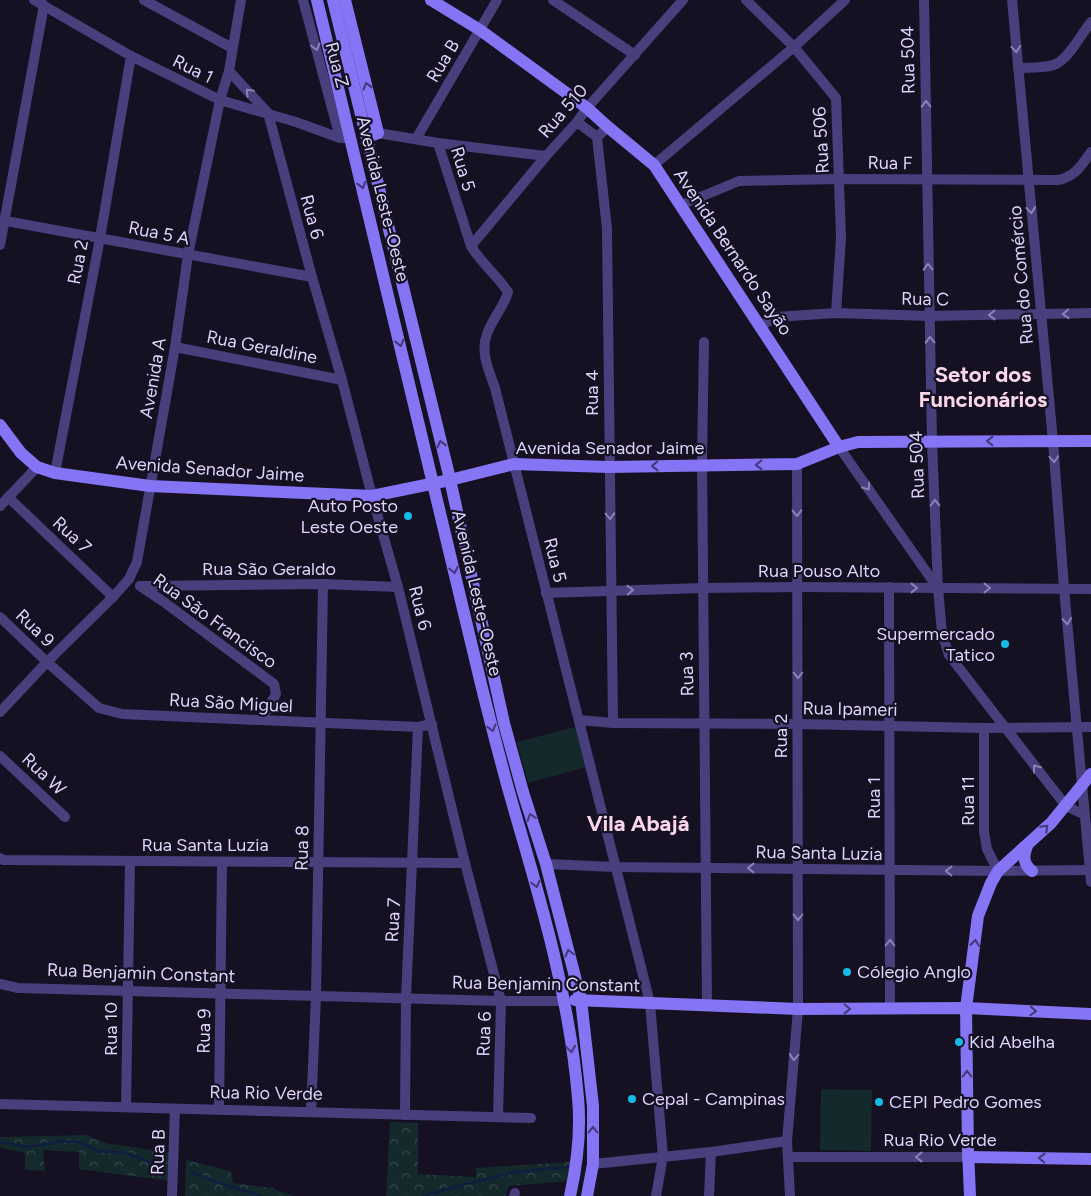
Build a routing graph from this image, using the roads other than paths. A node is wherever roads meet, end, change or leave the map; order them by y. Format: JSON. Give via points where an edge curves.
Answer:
{"nodes":[{"id":1,"x":34,"y":0,"type":"edge"},
{"id":2,"x":144,"y":0,"type":"edge"},
{"id":3,"x":241,"y":0,"type":"edge"},
{"id":4,"x":303,"y":0,"type":"edge"},
{"id":5,"x":317,"y":0,"type":"edge"},
{"id":6,"x":333,"y":0,"type":"edge"},
{"id":7,"x":345,"y":0,"type":"edge"},
{"id":8,"x":430,"y":0,"type":"edge"},
{"id":9,"x":497,"y":0,"type":"edge"},
{"id":10,"x":553,"y":0,"type":"edge"},
{"id":11,"x":683,"y":0,"type":"edge"},
{"id":12,"x":746,"y":0,"type":"edge"},
{"id":13,"x":845,"y":0,"type":"edge"},
{"id":14,"x":924,"y":0,"type":"edge"},
{"id":15,"x":1012,"y":0,"type":"edge"},
{"id":16,"x":44,"y":5,"type":"junction"},
{"id":17,"x":1091,"y":22,"type":"edge"},
{"id":18,"x":480,"y":30,"type":"junction"},
{"id":19,"x":794,"y":47,"type":"junction"},
{"id":20,"x":232,"y":48,"type":"junction"},
{"id":21,"x":635,"y":55,"type":"junction"},
{"id":22,"x":131,"y":56,"type":"junction"},
{"id":23,"x":1018,"y":68,"type":"junction"},
{"id":24,"x":229,"y":71,"type":"junction"},
{"id":25,"x":220,"y":100,"type":"junction"},
{"id":26,"x":587,"y":108,"type":"junction"},
{"id":27,"x":268,"y":113,"type":"junction"},
{"id":28,"x":577,"y":122,"type":"junction"},
{"id":29,"x":608,"y":127,"type":"junction"},
{"id":30,"x":373,"y":135,"type":"junction"},
{"id":31,"x":598,"y":137,"type":"junction"},
{"id":32,"x":345,"y":138,"type":"junction"},
{"id":33,"x":416,"y":139,"type":"junction"},
{"id":34,"x":438,"y":143,"type":"junction"},
{"id":35,"x":1091,"y":152,"type":"edge"},
{"id":36,"x":546,"y":156,"type":"junction"},
{"id":37,"x":654,"y":165,"type":"junction"},
{"id":38,"x":839,"y":179,"type":"junction"},
{"id":39,"x":927,"y":180,"type":"junction"},
{"id":40,"x":1028,"y":181,"type":"junction"},
{"id":41,"x":681,"y":205,"type":"junction"},
{"id":42,"x":2,"y":221,"type":"edge"},
{"id":43,"x":100,"y":238,"type":"junction"},
{"id":44,"x":0,"y":245,"type":"edge"},
{"id":45,"x":471,"y":246,"type":"junction"},
{"id":46,"x":188,"y":255,"type":"junction"},
{"id":47,"x":312,"y":277,"type":"junction"},
{"id":48,"x":836,"y":313,"type":"junction"},
{"id":49,"x":1091,"y":313,"type":"edge"},
{"id":50,"x":1041,"y":315,"type":"junction"},
{"id":51,"x":929,"y":316,"type":"junction"},
{"id":52,"x":761,"y":326,"type":"junction"},
{"id":53,"x":704,"y":342,"type":"dead end"},
{"id":54,"x":175,"y":347,"type":"junction"},
{"id":55,"x":342,"y":380,"type":"junction"},
{"id":56,"x":0,"y":425,"type":"edge"},
{"id":57,"x":1053,"y":441,"type":"junction"},
{"id":58,"x":1091,"y":441,"type":"edge"},
{"id":59,"x":932,"y":442,"type":"junction"},
{"id":60,"x":839,"y":446,"type":"junction"},
{"id":61,"x":514,"y":464,"type":"junction"},
{"id":62,"x":797,"y":464,"type":"junction"},
{"id":63,"x":702,"y":466,"type":"junction"},
{"id":64,"x":37,"y":467,"type":"junction"},
{"id":65,"x":609,"y":467,"type":"junction"},
{"id":66,"x":55,"y":473,"type":"junction"},
{"id":67,"x":450,"y":480,"type":"junction"},
{"id":68,"x":434,"y":484,"type":"junction"},
{"id":69,"x":150,"y":486,"type":"junction"},
{"id":70,"x":372,"y":496,"type":"junction"},
{"id":71,"x":8,"y":497,"type":"junction"},
{"id":72,"x":0,"y":506,"type":"edge"},
{"id":73,"x":937,"y":552,"type":"junction"},
{"id":74,"x":915,"y":555,"type":"junction"},
{"id":75,"x":129,"y":579,"type":"junction"},
{"id":76,"x":323,"y":584,"type":"junction"},
{"id":77,"x":140,"y":586,"type":"junction"},
{"id":78,"x":398,"y":587,"type":"junction"},
{"id":79,"x":798,"y":587,"type":"junction"},
{"id":80,"x":703,"y":588,"type":"junction"},
{"id":81,"x":889,"y":588,"type":"junction"},
{"id":82,"x":938,"y":588,"type":"junction"},
{"id":83,"x":1064,"y":588,"type":"junction"},
{"id":84,"x":1091,"y":588,"type":"edge"},
{"id":85,"x":611,"y":591,"type":"junction"},
{"id":86,"x":546,"y":593,"type":"junction"},
{"id":87,"x":113,"y":597,"type":"junction"},
{"id":88,"x":0,"y":617,"type":"edge"},
{"id":89,"x":47,"y":662,"type":"junction"},
{"id":90,"x":0,"y":712,"type":"edge"},
{"id":91,"x":261,"y":720,"type":"junction"},
{"id":92,"x":579,"y":720,"type":"junction"},
{"id":93,"x":321,"y":723,"type":"junction"},
{"id":94,"x":613,"y":723,"type":"junction"},
{"id":95,"x":432,"y":724,"type":"junction"},
{"id":96,"x":704,"y":724,"type":"junction"},
{"id":97,"x":797,"y":724,"type":"junction"},
{"id":98,"x":890,"y":726,"type":"junction"},
{"id":99,"x":1078,"y":726,"type":"junction"},
{"id":100,"x":418,"y":727,"type":"junction"},
{"id":101,"x":1091,"y":727,"type":"edge"},
{"id":102,"x":984,"y":728,"type":"junction"},
{"id":103,"x":1006,"y":728,"type":"junction"},
{"id":104,"x":0,"y":756,"type":"edge"},
{"id":105,"x":1091,"y":774,"type":"edge"},
{"id":106,"x":1083,"y":785,"type":"junction"},
{"id":107,"x":1066,"y":806,"type":"junction"},
{"id":108,"x":1085,"y":814,"type":"junction"},
{"id":109,"x":65,"y":817,"type":"dead end"},
{"id":110,"x":1027,"y":846,"type":"junction"},
{"id":111,"x":2,"y":859,"type":"edge"},
{"id":112,"x":130,"y":861,"type":"junction"},
{"id":113,"x":222,"y":862,"type":"junction"},
{"id":114,"x":318,"y":862,"type":"junction"},
{"id":115,"x":412,"y":863,"type":"junction"},
{"id":116,"x":466,"y":863,"type":"junction"},
{"id":117,"x":546,"y":864,"type":"junction"},
{"id":118,"x":615,"y":867,"type":"junction"},
{"id":119,"x":705,"y":868,"type":"junction"},
{"id":120,"x":798,"y":869,"type":"junction"},
{"id":121,"x":890,"y":870,"type":"junction"},
{"id":122,"x":1090,"y":870,"type":"edge"},
{"id":123,"x":998,"y":871,"type":"junction"},
{"id":124,"x":1032,"y":871,"type":"junction"},
{"id":125,"x":1091,"y":882,"type":"edge"},
{"id":126,"x":0,"y":984,"type":"edge"},
{"id":127,"x":127,"y":990,"type":"junction"},
{"id":128,"x":220,"y":993,"type":"junction"},
{"id":129,"x":316,"y":996,"type":"junction"},
{"id":130,"x":406,"y":998,"type":"junction"},
{"id":131,"x":581,"y":1000,"type":"junction"},
{"id":132,"x":501,"y":1001,"type":"junction"},
{"id":133,"x":564,"y":1001,"type":"junction"},
{"id":134,"x":650,"y":1003,"type":"junction"},
{"id":135,"x":706,"y":1006,"type":"junction"},
{"id":136,"x":798,"y":1008,"type":"junction"},
{"id":137,"x":966,"y":1008,"type":"junction"},
{"id":138,"x":890,"y":1009,"type":"junction"},
{"id":139,"x":1091,"y":1014,"type":"edge"},
{"id":140,"x":0,"y":1104,"type":"edge"},
{"id":141,"x":126,"y":1107,"type":"junction"},
{"id":142,"x":175,"y":1109,"type":"junction"},
{"id":143,"x":219,"y":1110,"type":"junction"},
{"id":144,"x":311,"y":1112,"type":"junction"},
{"id":145,"x":405,"y":1114,"type":"junction"},
{"id":146,"x":498,"y":1117,"type":"junction"},
{"id":147,"x":531,"y":1118,"type":"dead end"},
{"id":148,"x":787,"y":1141,"type":"junction"},
{"id":149,"x":711,"y":1152,"type":"junction"},
{"id":150,"x":663,"y":1156,"type":"junction"},
{"id":151,"x":968,"y":1157,"type":"junction"},
{"id":152,"x":788,"y":1158,"type":"junction"},
{"id":153,"x":1091,"y":1159,"type":"edge"},
{"id":154,"x":593,"y":1164,"type":"junction"},
{"id":155,"x":172,"y":1196,"type":"edge"},
{"id":156,"x":570,"y":1196,"type":"edge"},
{"id":157,"x":586,"y":1196,"type":"edge"},
{"id":158,"x":656,"y":1196,"type":"edge"},
{"id":159,"x":709,"y":1196,"type":"edge"},
{"id":160,"x":790,"y":1196,"type":"edge"},
{"id":161,"x":970,"y":1196,"type":"edge"}],
"edges":[{"from":1,"to":16,"type":"street","name":"Rua 1"},
{"from":2,"to":20,"type":"street"},
{"from":3,"to":20,"type":"street","name":"Avenida A"},
{"from":4,"to":32,"type":"street","name":"Rua Z","one_way":true},
{"from":5,"to":32,"type":"street","name":"Avenida Leste-Oeste"},
{"from":6,"to":30,"type":"street","name":"Avenida Leste-Oeste"},
{"from":30,"to":7,"type":"street","name":"Avenida Leste-Oeste","one_way":true},
{"from":8,"to":18,"type":"street","name":"Avenida Bernardo Sayão"},
{"from":9,"to":18,"type":"street","name":"Rua B"},
{"from":10,"to":21,"type":"street"},
{"from":11,"to":21,"type":"street","name":"Rua 510"},
{"from":12,"to":19,"type":"street","name":"Rua 506"},
{"from":13,"to":19,"type":"street"},
{"from":39,"to":14,"type":"street","name":"Rua 504","one_way":true},
{"from":15,"to":23,"type":"street","name":"Rua do Comércio","one_way":true},
{"from":16,"to":22,"type":"street","name":"Rua 1"},
{"from":16,"to":42,"type":"street"},
{"from":17,"to":23,"type":"street","via":[[1057,63]]},
{"from":18,"to":26,"type":"street","name":"Avenida Bernardo Sayão"},
{"from":18,"to":33,"type":"street","name":"Rua B"},
{"from":19,"to":37,"type":"street"},
{"from":19,"to":38,"type":"street","name":"Rua 506","via":[[836,98]]},
{"from":20,"to":24,"type":"street","name":"Avenida A"},
{"from":21,"to":26,"type":"street","name":"Rua 510"},
{"from":22,"to":25,"type":"street","name":"Rua 1"},
{"from":22,"to":43,"type":"street","name":"Rua 2"},
{"from":23,"to":40,"type":"street","name":"Rua do Comércio"},
{"from":24,"to":25,"type":"street","name":"Avenida A"},
{"from":27,"to":24,"type":"street","one_way":true},
{"from":25,"to":27,"type":"street","name":"Rua 1"},
{"from":25,"to":46,"type":"street","name":"Avenida A"},
{"from":26,"to":28,"type":"street","name":"Rua 510"},
{"from":26,"to":29,"type":"street","name":"Avenida Bernardo Sayão"},
{"from":27,"to":32,"type":"street","name":"Rua 1"},
{"from":27,"to":47,"type":"street","name":"Rua 6"},
{"from":28,"to":31,"type":"street"},
{"from":28,"to":36,"type":"street","name":"Rua 510"},
{"from":29,"to":31,"type":"street"},
{"from":29,"to":37,"type":"street","name":"Avenida Bernardo Sayão"},
{"from":30,"to":33,"type":"street"},
{"from":67,"to":30,"type":"street","name":"Avenida Leste-Oeste","one_way":true},
{"from":31,"to":65,"type":"street","name":"Rua 4","via":[[607,229]]},
{"from":32,"to":68,"type":"street","name":"Avenida Leste-Oeste","one_way":true},
{"from":33,"to":34,"type":"street"},
{"from":34,"to":36,"type":"street"},
{"from":34,"to":45,"type":"street","name":"Rua 5"},
{"from":35,"to":40,"type":"street","name":"Rua F","via":[[1078,172],[1068,178]]},
{"from":36,"to":45,"type":"street","name":"Rua 510"},
{"from":37,"to":41,"type":"street","name":"Avenida Bernardo Sayão"},
{"from":38,"to":39,"type":"street","name":"Rua F"},
{"from":38,"to":41,"type":"street","name":"Rua F","via":[[739,181]]},
{"from":38,"to":48,"type":"street","name":"Rua 506","via":[[841,238]]},
{"from":39,"to":40,"type":"street","name":"Rua F"},
{"from":51,"to":39,"type":"street","name":"Rua 504","one_way":true},
{"from":40,"to":50,"type":"street","name":"Rua do Comércio","one_way":true},
{"from":41,"to":52,"type":"street","name":"Avenida Bernardo Sayão"},
{"from":42,"to":43,"type":"street","name":"Rua 5 A"},
{"from":42,"to":44,"type":"street"},
{"from":43,"to":46,"type":"street","name":"Rua 5 A"},
{"from":43,"to":66,"type":"street","name":"Rua 2"},
{"from":45,"to":61,"type":"street","name":"Rua 5","via":[[508,292],[486,335],[485,357]]},
{"from":46,"to":47,"type":"street","name":"Rua 5 A"},
{"from":46,"to":54,"type":"street","name":"Avenida A"},
{"from":47,"to":55,"type":"street","name":"Rua 6"},
{"from":48,"to":51,"type":"street","name":"Rua C"},
{"from":48,"to":52,"type":"street","name":"Rua C","via":[[776,317]]},
{"from":49,"to":50,"type":"street","name":"Rua C","one_way":true},
{"from":50,"to":51,"type":"street","name":"Rua C","one_way":true},
{"from":50,"to":57,"type":"street","name":"Rua do Comércio"},
{"from":59,"to":51,"type":"street","name":"Rua 504","one_way":true},
{"from":52,"to":60,"type":"street","name":"Avenida Bernardo Sayão"},
{"from":53,"to":63,"type":"street","name":"Rua 3"},
{"from":54,"to":55,"type":"street","name":"Rua Geraldine"},
{"from":54,"to":69,"type":"street","name":"Avenida A"},
{"from":55,"to":70,"type":"street","name":"Rua 6"},
{"from":56,"to":64,"type":"street","name":"Avenida Senador Jaime","via":[[20,453]]},
{"from":57,"to":58,"type":"street","name":"Avenida Senador Jaime"},
{"from":57,"to":59,"type":"street","name":"Avenida Senador Jaime","one_way":true},
{"from":57,"to":83,"type":"street","name":"Rua do Comércio","one_way":true},
{"from":59,"to":60,"type":"street","name":"Avenida Senador Jaime","via":[[858,442]]},
{"from":73,"to":59,"type":"street","name":"Rua 504","one_way":true},
{"from":60,"to":62,"type":"street","name":"Avenida Senador Jaime"},
{"from":60,"to":74,"type":"street","name":"Avenida Bernardo Sayão","one_way":true},
{"from":61,"to":65,"type":"street","name":"Avenida Senador Jaime"},
{"from":61,"to":67,"type":"street","name":"Avenida Senador Jaime"},
{"from":61,"to":86,"type":"street","name":"Rua 5"},
{"from":62,"to":63,"type":"street","name":"Avenida Senador Jaime","one_way":true},
{"from":62,"to":79,"type":"street","name":"Rua 2","one_way":true},
{"from":63,"to":65,"type":"street","name":"Avenida Senador Jaime","one_way":true},
{"from":63,"to":80,"type":"street","name":"Rua 3"},
{"from":64,"to":66,"type":"street","name":"Avenida Senador Jaime"},
{"from":64,"to":71,"type":"street"},
{"from":65,"to":85,"type":"street","name":"Rua 4","one_way":true},
{"from":66,"to":69,"type":"street","name":"Avenida Senador Jaime"},
{"from":67,"to":68,"type":"street","name":"Avenida Senador Jaime"},
{"from":117,"to":67,"type":"street","name":"Avenida Leste-Oeste","one_way":true,"via":[[504,723]]},
{"from":68,"to":70,"type":"street","name":"Avenida Senador Jaime"},
{"from":68,"to":133,"type":"street","name":"Avenida Leste-Oeste","one_way":true,"via":[[481,684],[536,882]]},
{"from":69,"to":70,"type":"street","name":"Avenida Senador Jaime"},
{"from":69,"to":75,"type":"street","name":"Avenida A","via":[[137,562]]},
{"from":70,"to":78,"type":"street","name":"Rua 6"},
{"from":71,"to":72,"type":"street"},
{"from":71,"to":87,"type":"street","name":"Rua 7"},
{"from":73,"to":74,"type":"street"},
{"from":73,"to":82,"type":"street","name":"Rua 504"},
{"from":74,"to":82,"type":"street","name":"Avenida Bernardo Sayão"},
{"from":75,"to":77,"type":"street","name":"Rua São Francisco"},
{"from":75,"to":87,"type":"street","name":"Avenida A"},
{"from":76,"to":77,"type":"street","name":"Rua São Geraldo"},
{"from":76,"to":78,"type":"street","name":"Rua São Geraldo"},
{"from":76,"to":93,"type":"street","name":"Rua 8"},
{"from":77,"to":91,"type":"street","name":"Rua São Francisco","via":[[274,684],[276,694]]},
{"from":78,"to":95,"type":"street","name":"Rua 6"},
{"from":79,"to":80,"type":"street","name":"Rua Pouso Alto"},
{"from":79,"to":81,"type":"street","name":"Rua Pouso Alto"},
{"from":79,"to":97,"type":"street","name":"Rua 2","one_way":true},
{"from":85,"to":80,"type":"street","name":"Rua Pouso Alto","one_way":true},
{"from":80,"to":96,"type":"street","name":"Rua 3"},
{"from":81,"to":82,"type":"street","name":"Rua Pouso Alto","one_way":true},
{"from":81,"to":98,"type":"street","name":"Rua 1"},
{"from":82,"to":83,"type":"street","name":"Rua Pouso Alto","one_way":true},
{"from":82,"to":103,"type":"street","name":"Rua 504","via":[[942,633],[949,655]]},
{"from":83,"to":84,"type":"street","name":"Rua Pouso Alto"},
{"from":83,"to":99,"type":"street","name":"Rua do Comércio","one_way":true},
{"from":85,"to":86,"type":"street","name":"Rua Pouso Alto"},
{"from":85,"to":94,"type":"street","name":"Rua 4"},
{"from":86,"to":92,"type":"street","name":"Rua 5"},
{"from":87,"to":89,"type":"street","name":"Avenida A"},
{"from":88,"to":89,"type":"street","name":"Rua 9"},
{"from":89,"to":90,"type":"street","name":"Avenida A"},
{"from":89,"to":91,"type":"street","name":"Rua São Miguel","via":[[99,708],[122,714]]},
{"from":91,"to":93,"type":"street","name":"Rua São Miguel"},
{"from":92,"to":94,"type":"street","name":"Rua Ipameri"},
{"from":92,"to":118,"type":"street","name":"Rua 5"},
{"from":93,"to":100,"type":"street","name":"Rua São Miguel"},
{"from":93,"to":114,"type":"street","name":"Rua 8"},
{"from":94,"to":96,"type":"street","name":"Rua Ipameri"},
{"from":95,"to":100,"type":"street","name":"Rua São Miguel"},
{"from":95,"to":116,"type":"street","name":"Rua 6"},
{"from":96,"to":97,"type":"street","name":"Rua Ipameri"},
{"from":96,"to":119,"type":"street","name":"Rua 3"},
{"from":97,"to":98,"type":"street","name":"Rua Ipameri"},
{"from":97,"to":120,"type":"street","name":"Rua 2"},
{"from":98,"to":102,"type":"street","name":"Rua Ipameri"},
{"from":98,"to":121,"type":"street","name":"Rua 1"},
{"from":99,"to":101,"type":"street","name":"Rua Ipameri"},
{"from":99,"to":103,"type":"street","name":"Rua Ipameri"},
{"from":99,"to":106,"type":"street","name":"Rua do Comércio"},
{"from":100,"to":115,"type":"street","name":"Rua 7"},
{"from":102,"to":103,"type":"street","name":"Rua Ipameri"},
{"from":102,"to":123,"type":"street","name":"Rua 11","via":[[984,832],[987,849]]},
{"from":107,"to":103,"type":"street","name":"Rua 504","one_way":true},
{"from":104,"to":109,"type":"street","name":"Rua W"},
{"from":105,"to":106,"type":"street"},
{"from":106,"to":107,"type":"street"},
{"from":106,"to":108,"type":"street","name":"Rua do Comércio"},
{"from":107,"to":108,"type":"street","name":"Rua 504"},
{"from":110,"to":107,"type":"street","one_way":true},
{"from":108,"to":122,"type":"street","name":"Rua do Comércio"},
{"from":110,"to":123,"type":"street"},
{"from":110,"to":124,"type":"street","via":[[1024,859]]},
{"from":111,"to":112,"type":"street","name":"Rua Santa Luzia"},
{"from":112,"to":113,"type":"street","name":"Rua Santa Luzia"},
{"from":112,"to":127,"type":"street","name":"Rua 10"},
{"from":113,"to":114,"type":"street","name":"Rua Santa Luzia"},
{"from":113,"to":128,"type":"street","name":"Rua 9"},
{"from":114,"to":115,"type":"street","name":"Rua Santa Luzia"},
{"from":114,"to":129,"type":"street","name":"Rua 8"},
{"from":115,"to":116,"type":"street","name":"Rua Santa Luzia"},
{"from":115,"to":130,"type":"street","name":"Rua 7"},
{"from":116,"to":132,"type":"street","name":"Rua 6"},
{"from":117,"to":118,"type":"street","name":"Rua Santa Luzia"},
{"from":131,"to":117,"type":"street","name":"Avenida Leste-Oeste","one_way":true},
{"from":118,"to":119,"type":"street","name":"Rua Santa Luzia"},
{"from":118,"to":134,"type":"street","name":"Rua 5"},
{"from":120,"to":119,"type":"street","name":"Rua Santa Luzia","one_way":true},
{"from":119,"to":135,"type":"street","name":"Rua 3"},
{"from":120,"to":121,"type":"street","name":"Rua Santa Luzia"},
{"from":120,"to":136,"type":"street","name":"Rua 2","one_way":true},
{"from":123,"to":121,"type":"street","name":"Rua Santa Luzia","one_way":true},
{"from":138,"to":121,"type":"street","name":"Rua 1","one_way":true},
{"from":122,"to":124,"type":"street","name":"Rua Santa Luzia"},
{"from":122,"to":125,"type":"street","name":"Rua do Comércio"},
{"from":123,"to":124,"type":"street","name":"Rua Santa Luzia"},
{"from":137,"to":123,"type":"street","one_way":true,"via":[[978,916]]},
{"from":126,"to":127,"type":"street","name":"Rua Benjamin Constant","via":[[18,988]]},
{"from":127,"to":128,"type":"street","name":"Rua Benjamin Constant"},
{"from":127,"to":141,"type":"street","name":"Rua 10"},
{"from":128,"to":129,"type":"street","name":"Rua Benjamin Constant"},
{"from":128,"to":143,"type":"street","name":"Rua 9"},
{"from":129,"to":130,"type":"street","name":"Rua Benjamin Constant"},
{"from":129,"to":144,"type":"street","name":"Rua 8"},
{"from":130,"to":132,"type":"street","name":"Rua Benjamin Constant"},
{"from":130,"to":145,"type":"street","name":"Rua 7"},
{"from":131,"to":133,"type":"street","name":"Rua Benjamin Constant"},
{"from":131,"to":134,"type":"street","name":"Rua Benjamin Constant"},
{"from":154,"to":131,"type":"street","name":"Avenida Leste-Oeste","one_way":true,"via":[[593,1106]]},
{"from":132,"to":133,"type":"street","name":"Rua Benjamin Constant"},
{"from":132,"to":146,"type":"street","name":"Rua 6"},
{"from":133,"to":156,"type":"street","name":"Avenida Leste-Oeste","one_way":true,"via":[[578,1099],[577,1164]]},
{"from":134,"to":135,"type":"street","name":"Rua Benjamin Constant"},
{"from":134,"to":150,"type":"street","name":"Rua 5"},
{"from":135,"to":136,"type":"street","name":"Rua Benjamin Constant"},
{"from":136,"to":138,"type":"street","name":"Rua Benjamin Constant","one_way":true},
{"from":136,"to":148,"type":"street","name":"Rua 2","one_way":true},
{"from":137,"to":138,"type":"street","name":"Rua Benjamin Constant"},
{"from":137,"to":139,"type":"street","name":"Rua Benjamin Constant","one_way":true,"via":[[1004,1014]]},
{"from":151,"to":137,"type":"street","one_way":true},
{"from":140,"to":141,"type":"street","name":"Rua Rio Verde"},
{"from":141,"to":142,"type":"street","name":"Rua Rio Verde"},
{"from":142,"to":143,"type":"street","name":"Rua Rio Verde"},
{"from":142,"to":155,"type":"street","name":"Rua B"},
{"from":143,"to":144,"type":"street","name":"Rua Rio Verde"},
{"from":144,"to":145,"type":"street","name":"Rua Rio Verde"},
{"from":145,"to":146,"type":"street","name":"Rua Rio Verde"},
{"from":146,"to":147,"type":"street","name":"Rua Rio Verde"},
{"from":148,"to":149,"type":"street"},
{"from":148,"to":152,"type":"street","name":"Rua 2"},
{"from":149,"to":150,"type":"street"},
{"from":149,"to":159,"type":"street"},
{"from":150,"to":154,"type":"street"},
{"from":150,"to":158,"type":"street","name":"Rua 5"},
{"from":151,"to":152,"type":"street","name":"Rua Rio Verde","one_way":true},
{"from":153,"to":151,"type":"street","name":"Rua Rio Verde","one_way":true},
{"from":151,"to":161,"type":"street"},
{"from":152,"to":160,"type":"street","name":"Rua 2"},
{"from":154,"to":157,"type":"street","name":"Avenida Leste-Oeste"}]}
